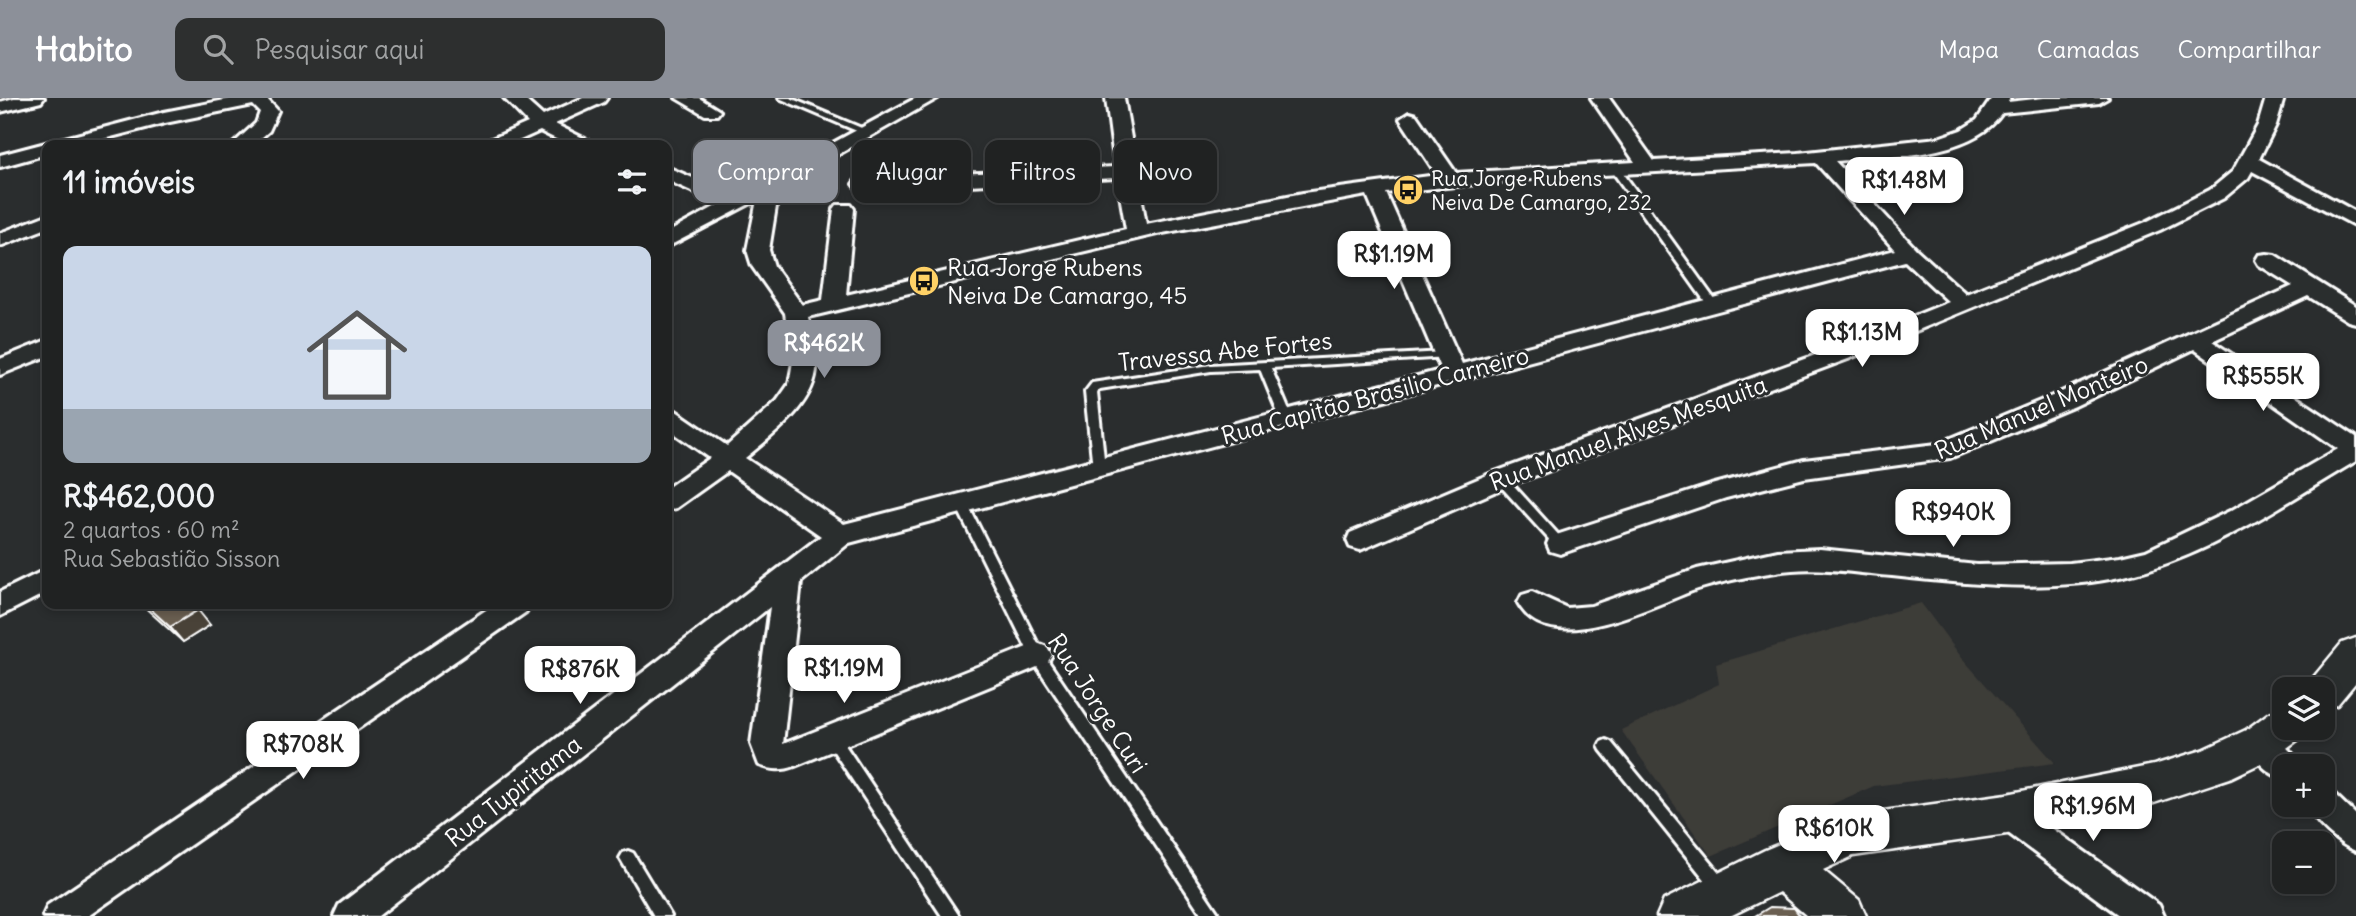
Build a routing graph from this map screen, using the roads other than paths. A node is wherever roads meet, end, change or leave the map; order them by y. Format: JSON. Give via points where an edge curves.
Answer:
{"nodes":[{"id":1,"x":35,"y":98,"type":"edge"},
{"id":2,"x":513,"y":98,"type":"edge"},
{"id":3,"x":598,"y":98,"type":"edge"},
{"id":4,"x":685,"y":98,"type":"edge"},
{"id":5,"x":783,"y":98,"type":"edge"},
{"id":6,"x":929,"y":98,"type":"edge"},
{"id":7,"x":1115,"y":98,"type":"edge"},
{"id":8,"x":1600,"y":98,"type":"edge"},
{"id":9,"x":2099,"y":98,"type":"edge"},
{"id":10,"x":2275,"y":98,"type":"edge"},
{"id":11,"x":1999,"y":103,"type":"edge"},
{"id":12,"x":0,"y":107,"type":"edge"},
{"id":13,"x":711,"y":111,"type":"dead end"},
{"id":14,"x":1409,"y":119,"type":"dead end"},
{"id":15,"x":540,"y":124,"type":"junction"},
{"id":16,"x":867,"y":132,"type":"junction"},
{"id":17,"x":78,"y":140,"type":"edge"},
{"id":18,"x":248,"y":140,"type":"edge"},
{"id":19,"x":505,"y":140,"type":"edge"},
{"id":20,"x":572,"y":140,"type":"edge"},
{"id":21,"x":1121,"y":140,"type":"edge"},
{"id":22,"x":838,"y":148,"type":"edge"},
{"id":23,"x":42,"y":149,"type":"edge"},
{"id":24,"x":1821,"y":157,"type":"junction"},
{"id":25,"x":2249,"y":161,"type":"junction"},
{"id":26,"x":0,"y":162,"type":"edge"},
{"id":27,"x":1647,"y":165,"type":"junction"},
{"id":28,"x":1615,"y":168,"type":"junction"},
{"id":29,"x":1114,"y":173,"type":"edge"},
{"id":30,"x":672,"y":175,"type":"edge"},
{"id":31,"x":971,"y":179,"type":"edge"},
{"id":32,"x":1450,"y":179,"type":"junction"},
{"id":33,"x":1374,"y":188,"type":"junction"},
{"id":34,"x":767,"y":203,"type":"edge"},
{"id":35,"x":1132,"y":203,"type":"edge"},
{"id":36,"x":736,"y":204,"type":"joint"},
{"id":37,"x":844,"y":209,"type":"dead end"},
{"id":38,"x":2356,"y":220,"type":"edge"},
{"id":39,"x":42,"y":223,"type":"edge"},
{"id":40,"x":1138,"y":234,"type":"junction"},
{"id":41,"x":672,"y":238,"type":"edge"},
{"id":42,"x":0,"y":240,"type":"edge"},
{"id":43,"x":1909,"y":253,"type":"junction"},
{"id":44,"x":2267,"y":260,"type":"dead end"},
{"id":45,"x":2309,"y":287,"type":"junction"},
{"id":46,"x":1963,"y":303,"type":"junction"},
{"id":47,"x":834,"y":304,"type":"junction"},
{"id":48,"x":1713,"y":305,"type":"junction"},
{"id":49,"x":796,"y":313,"type":"junction"},
{"id":50,"x":2356,"y":316,"type":"edge"},
{"id":51,"x":2196,"y":340,"type":"junction"},
{"id":52,"x":42,"y":349,"type":"edge"},
{"id":53,"x":1264,"y":364,"type":"junction"},
{"id":54,"x":1449,"y":365,"type":"junction"},
{"id":55,"x":0,"y":368,"type":"edge"},
{"id":56,"x":1286,"y":418,"type":"junction"},
{"id":57,"x":672,"y":421,"type":"edge"},
{"id":58,"x":2356,"y":450,"type":"edge"},
{"id":59,"x":727,"y":459,"type":"junction"},
{"id":60,"x":1099,"y":468,"type":"junction"},
{"id":61,"x":1501,"y":479,"type":"junction"},
{"id":62,"x":672,"y":497,"type":"edge"},
{"id":63,"x":962,"y":505,"type":"junction"},
{"id":64,"x":840,"y":534,"type":"junction"},
{"id":65,"x":1360,"y":540,"type":"dead end"},
{"id":66,"x":1560,"y":544,"type":"joint"},
{"id":67,"x":788,"y":578,"type":"junction"},
{"id":68,"x":42,"y":582,"type":"edge"},
{"id":69,"x":1532,"y":603,"type":"dead end"},
{"id":70,"x":0,"y":605,"type":"edge"},
{"id":71,"x":509,"y":609,"type":"edge"},
{"id":72,"x":1037,"y":655,"type":"junction"},
{"id":73,"x":832,"y":737,"type":"junction"},
{"id":74,"x":2276,"y":745,"type":"edge"},
{"id":75,"x":1606,"y":746,"type":"dead end"},
{"id":76,"x":2007,"y":814,"type":"junction"},
{"id":77,"x":2335,"y":816,"type":"edge"},
{"id":78,"x":2356,"y":836,"type":"edge"},
{"id":79,"x":628,"y":858,"type":"dead end"},
{"id":80,"x":1782,"y":865,"type":"junction"},
{"id":81,"x":1726,"y":892,"type":"junction"},
{"id":82,"x":60,"y":916,"type":"edge"},
{"id":83,"x":351,"y":916,"type":"edge"},
{"id":84,"x":663,"y":916,"type":"edge"},
{"id":85,"x":951,"y":916,"type":"edge"},
{"id":86,"x":1212,"y":916,"type":"edge"},
{"id":87,"x":1681,"y":916,"type":"edge"},
{"id":88,"x":1842,"y":916,"type":"edge"},
{"id":89,"x":2147,"y":916,"type":"edge"}],
"edges":[{"from":1,"to":12,"type":"street"},
{"from":2,"to":15,"type":"street"},
{"from":3,"to":15,"type":"street"},
{"from":4,"to":13,"type":"street"},
{"from":5,"to":16,"type":"lane"},
{"from":6,"to":16,"type":"street"},
{"from":7,"to":21,"type":"street"},
{"from":8,"to":27,"type":"street"},
{"from":9,"to":11,"type":"street"},
{"from":10,"to":25,"type":"street","name":"Rua Manuel Alves Mesquita"},
{"from":11,"to":24,"type":"street","via":[[1978,129],[1956,139]]},
{"from":14,"to":32,"type":"street"},
{"from":15,"to":19,"type":"street"},
{"from":15,"to":20,"type":"street"},
{"from":16,"to":22,"type":"street"},
{"from":17,"to":18,"type":"street","via":[[257,99],[270,111],[269,120]]},
{"from":23,"to":26,"type":"street"},
{"from":24,"to":27,"type":"street"},
{"from":24,"to":43,"type":"street"},
{"from":25,"to":38,"type":"street"},
{"from":25,"to":46,"type":"street","name":"Rua Manuel Alves Mesquita","via":[[2228,186],[2200,203]]},
{"from":27,"to":28,"type":"street"},
{"from":28,"to":32,"type":"street"},
{"from":28,"to":48,"type":"lane"},
{"from":29,"to":31,"type":"street"},
{"from":30,"to":36,"type":"street"},
{"from":32,"to":33,"type":"street"},
{"from":33,"to":40,"type":"street"},
{"from":33,"to":54,"type":"street"},
{"from":34,"to":49,"type":"street","via":[[758,250],[763,266]]},
{"from":35,"to":40,"type":"street"},
{"from":36,"to":41,"type":"street"},
{"from":37,"to":47,"type":"street"},
{"from":39,"to":42,"type":"street"},
{"from":40,"to":47,"type":"street"},
{"from":43,"to":46,"type":"street"},
{"from":43,"to":48,"type":"street","name":"Rua Capitão Brasilio Carneiro"},
{"from":44,"to":45,"type":"street"},
{"from":45,"to":50,"type":"street"},
{"from":45,"to":51,"type":"street","name":"Rua Manuel Monteiro"},
{"from":46,"to":61,"type":"street","name":"Rua Manuel Alves Mesquita","via":[[1840,354]]},
{"from":47,"to":49,"type":"street"},
{"from":48,"to":54,"type":"street","name":"Rua Capitão Brasilio Carneiro"},
{"from":49,"to":59,"type":"street","via":[[805,362],[801,384],[786,407]]},
{"from":51,"to":58,"type":"street"},
{"from":51,"to":66,"type":"street","name":"Rua Manuel Monteiro","via":[[1941,452],[1804,469],[1720,491]]},
{"from":52,"to":55,"type":"street"},
{"from":53,"to":54,"type":"lane","name":"Travessa Abe Fortes"},
{"from":53,"to":56,"type":"lane"},
{"from":53,"to":60,"type":"lane","name":"Travessa Abe Fortes","via":[[1093,387]]},
{"from":54,"to":56,"type":"street","name":"Rua Capitão Brasilio Carneiro"},
{"from":56,"to":60,"type":"street","name":"Rua Capitão Brasilio Carneiro"},
{"from":57,"to":59,"type":"street"},
{"from":58,"to":69,"type":"street","via":[[2241,517],[2153,559],[2120,567],[1977,575],[1820,559],[1778,561],[1697,579],[1592,617],[1567,619]]},
{"from":59,"to":62,"type":"street"},
{"from":59,"to":64,"type":"street"},
{"from":60,"to":63,"type":"street","name":"Rua Capitão Brasilio Carneiro"},
{"from":61,"to":65,"type":"street","name":"Rua Manuel Alves Mesquita"},
{"from":61,"to":66,"type":"lane"},
{"from":63,"to":64,"type":"street","name":"Rua Capitão Brasilio Carneiro"},
{"from":63,"to":72,"type":"lane","name":"Rua Jorge Curi"},
{"from":64,"to":67,"type":"street","name":"Rua Tupiritama"},
{"from":67,"to":73,"type":"street","via":[[767,751],[770,756],[784,757]]},
{"from":67,"to":83,"type":"street","name":"Rua Tupiritama"},
{"from":68,"to":70,"type":"street"},
{"from":71,"to":82,"type":"street"},
{"from":72,"to":73,"type":"street"},
{"from":72,"to":86,"type":"lane","name":"Rua Jorge Curi"},
{"from":73,"to":85,"type":"lane"},
{"from":74,"to":76,"type":"street","via":[[2154,784]]},
{"from":75,"to":81,"type":"lane"},
{"from":76,"to":80,"type":"street","via":[[1847,836]]},
{"from":76,"to":89,"type":"street"},
{"from":77,"to":78,"type":"street"},
{"from":79,"to":84,"type":"lane"},
{"from":80,"to":81,"type":"street"},
{"from":80,"to":88,"type":"street"},
{"from":81,"to":87,"type":"street"}]}
